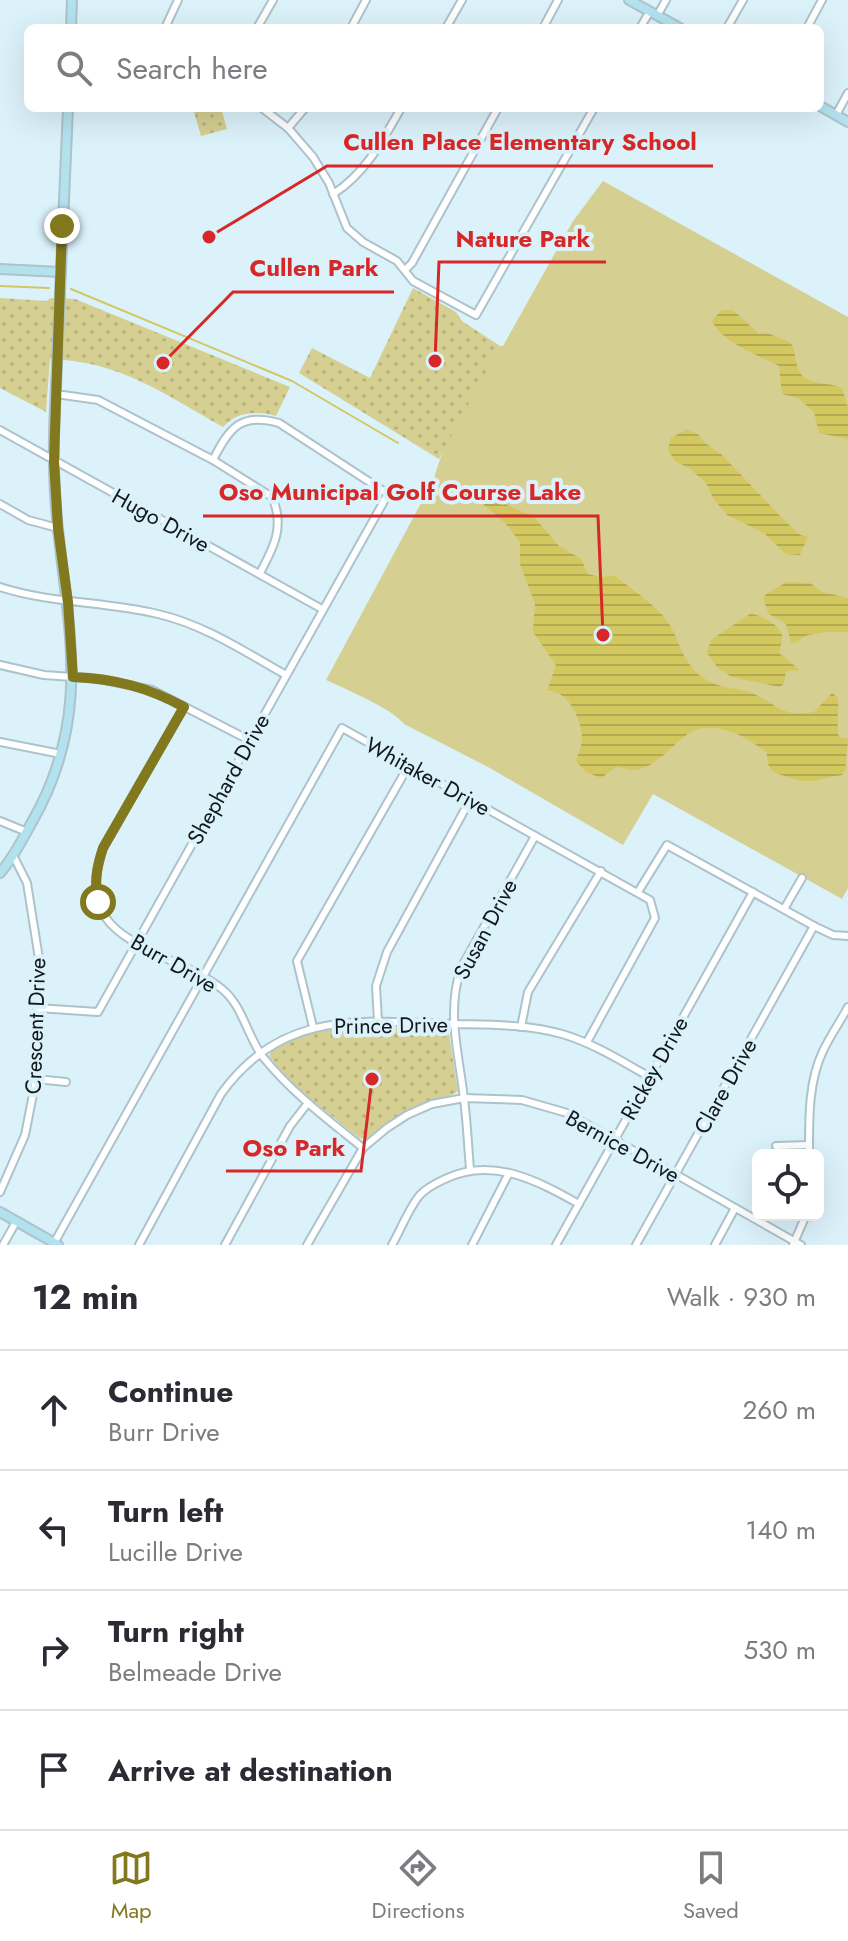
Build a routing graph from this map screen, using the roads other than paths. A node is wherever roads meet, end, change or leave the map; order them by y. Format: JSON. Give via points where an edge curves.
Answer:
{"nodes":[{"id":1,"x":72,"y":0,"type":"edge"},
{"id":2,"x":178,"y":0,"type":"edge"},
{"id":3,"x":273,"y":0,"type":"edge"},
{"id":4,"x":366,"y":0,"type":"edge"},
{"id":5,"x":462,"y":0,"type":"edge"},
{"id":6,"x":558,"y":0,"type":"edge"},
{"id":7,"x":629,"y":0,"type":"edge"},
{"id":8,"x":666,"y":0,"type":"edge"},
{"id":9,"x":743,"y":0,"type":"edge"},
{"id":10,"x":822,"y":0,"type":"edge"},
{"id":11,"x":653,"y":14,"type":"junction"},
{"id":12,"x":71,"y":24,"type":"edge"},
{"id":13,"x":167,"y":24,"type":"edge"},
{"id":14,"x":259,"y":24,"type":"edge"},
{"id":15,"x":353,"y":24,"type":"edge"},
{"id":16,"x":448,"y":24,"type":"edge"},
{"id":17,"x":545,"y":24,"type":"edge"},
{"id":18,"x":644,"y":24,"type":"edge"},
{"id":19,"x":672,"y":24,"type":"edge"},
{"id":20,"x":729,"y":24,"type":"edge"},
{"id":21,"x":809,"y":24,"type":"edge"},
{"id":22,"x":848,"y":93,"type":"edge"},
{"id":23,"x":824,"y":108,"type":"edge"},
{"id":24,"x":68,"y":112,"type":"edge"},
{"id":25,"x":267,"y":112,"type":"edge"},
{"id":26,"x":302,"y":112,"type":"edge"},
{"id":27,"x":398,"y":112,"type":"edge"},
{"id":28,"x":496,"y":112,"type":"edge"},
{"id":29,"x":592,"y":112,"type":"edge"},
{"id":30,"x":836,"y":115,"type":"junction"},
{"id":31,"x":848,"y":122,"type":"edge"},
{"id":32,"x":288,"y":128,"type":"junction"},
{"id":33,"x":333,"y":194,"type":"junction"},
{"id":34,"x":0,"y":269,"type":"edge"},
{"id":35,"x":405,"y":270,"type":"junction"},
{"id":36,"x":61,"y":272,"type":"junction"},
{"id":37,"x":56,"y":394,"type":"junction"},
{"id":38,"x":0,"y":430,"type":"edge"},
{"id":39,"x":213,"y":460,"type":"junction"},
{"id":40,"x":54,"y":461,"type":"junction"},
{"id":41,"x":0,"y":504,"type":"edge"},
{"id":42,"x":58,"y":528,"type":"junction"},
{"id":43,"x":260,"y":573,"type":"junction"},
{"id":44,"x":0,"y":587,"type":"edge"},
{"id":45,"x":68,"y":602,"type":"junction"},
{"id":46,"x":322,"y":609,"type":"junction"},
{"id":47,"x":0,"y":665,"type":"edge"},
{"id":48,"x":286,"y":675,"type":"junction"},
{"id":49,"x":73,"y":677,"type":"junction"},
{"id":50,"x":184,"y":707,"type":"junction"},
{"id":51,"x":249,"y":740,"type":"junction"},
{"id":52,"x":0,"y":742,"type":"edge"},
{"id":53,"x":61,"y":754,"type":"junction"},
{"id":54,"x":409,"y":765,"type":"junction"},
{"id":55,"x":470,"y":800,"type":"junction"},
{"id":56,"x":0,"y":821,"type":"edge"},
{"id":57,"x":27,"y":832,"type":"junction"},
{"id":58,"x":535,"y":836,"type":"junction"},
{"id":59,"x":14,"y":857,"type":"junction"},
{"id":60,"x":601,"y":871,"type":"junction"},
{"id":61,"x":0,"y":873,"type":"edge"},
{"id":62,"x":802,"y":878,"type":"dead end"},
{"id":63,"x":638,"y":892,"type":"junction"},
{"id":64,"x":753,"y":892,"type":"junction"},
{"id":65,"x":784,"y":909,"type":"junction"},
{"id":66,"x":814,"y":926,"type":"junction"},
{"id":67,"x":848,"y":936,"type":"edge"},
{"id":68,"x":137,"y":942,"type":"junction"},
{"id":69,"x":202,"y":977,"type":"junction"},
{"id":70,"x":37,"y":1008,"type":"junction"},
{"id":71,"x":848,"y":1008,"type":"edge"},
{"id":72,"x":378,"y":1021,"type":"junction"},
{"id":73,"x":453,"y":1024,"type":"junction"},
{"id":74,"x":313,"y":1027,"type":"junction"},
{"id":75,"x":521,"y":1027,"type":"junction"},
{"id":76,"x":587,"y":1042,"type":"junction"},
{"id":77,"x":260,"y":1053,"type":"junction"},
{"id":78,"x":650,"y":1077,"type":"junction"},
{"id":79,"x":36,"y":1079,"type":"junction"},
{"id":80,"x":66,"y":1082,"type":"dead end"},
{"id":81,"x":464,"y":1098,"type":"junction"},
{"id":82,"x":308,"y":1103,"type":"junction"},
{"id":83,"x":614,"y":1140,"type":"junction"},
{"id":84,"x":809,"y":1145,"type":"junction"},
{"id":85,"x":776,"y":1146,"type":"dead end"},
{"id":86,"x":363,"y":1148,"type":"junction"},
{"id":87,"x":809,"y":1149,"type":"edge"},
{"id":88,"x":470,"y":1169,"type":"junction"},
{"id":89,"x":509,"y":1173,"type":"junction"},
{"id":90,"x":675,"y":1175,"type":"junction"},
{"id":91,"x":0,"y":1192,"type":"edge"},
{"id":92,"x":579,"y":1204,"type":"junction"},
{"id":93,"x":735,"y":1208,"type":"junction"},
{"id":94,"x":0,"y":1212,"type":"edge"},
{"id":95,"x":804,"y":1221,"type":"edge"},
{"id":96,"x":16,"y":1222,"type":"junction"},
{"id":97,"x":55,"y":1244,"type":"edge"},
{"id":98,"x":797,"y":1244,"type":"edge"},
{"id":99,"x":3,"y":1245,"type":"edge"},
{"id":100,"x":139,"y":1245,"type":"edge"},
{"id":101,"x":225,"y":1245,"type":"edge"},
{"id":102,"x":307,"y":1245,"type":"edge"},
{"id":103,"x":392,"y":1245,"type":"edge"},
{"id":104,"x":472,"y":1245,"type":"edge"},
{"id":105,"x":556,"y":1245,"type":"edge"},
{"id":106,"x":636,"y":1245,"type":"edge"},
{"id":107,"x":715,"y":1245,"type":"edge"}],
"edges":[{"from":1,"to":12,"type":"street"},
{"from":2,"to":13,"type":"street"},
{"from":3,"to":14,"type":"street"},
{"from":4,"to":15,"type":"street"},
{"from":5,"to":16,"type":"street"},
{"from":6,"to":17,"type":"street"},
{"from":7,"to":11,"type":"street"},
{"from":8,"to":11,"type":"street"},
{"from":9,"to":20,"type":"street"},
{"from":10,"to":21,"type":"street"},
{"from":11,"to":18,"type":"street"},
{"from":11,"to":19,"type":"street"},
{"from":22,"to":30,"type":"street"},
{"from":23,"to":30,"type":"street"},
{"from":24,"to":36,"type":"street"},
{"from":25,"to":32,"type":"street"},
{"from":26,"to":32,"type":"street"},
{"from":27,"to":33,"type":"street","via":[[363,168]]},
{"from":28,"to":35,"type":"street"},
{"from":29,"to":35,"type":"street","via":[[476,315],[413,281]]},
{"from":30,"to":31,"type":"street"},
{"from":32,"to":33,"type":"street","via":[[313,157]]},
{"from":33,"to":35,"type":"street","via":[[347,228]]},
{"from":34,"to":36,"type":"street"},
{"from":36,"to":37,"type":"street"},
{"from":37,"to":39,"type":"street","via":[[98,400]]},
{"from":37,"to":40,"type":"street"},
{"from":38,"to":40,"type":"street","name":"Hugo Drive"},
{"from":39,"to":43,"type":"street","via":[[262,489],[277,507],[279,534]]},
{"from":39,"to":46,"type":"street","name":"Shephard Drive","via":[[224,436],[237,424],[264,419],[279,423],[388,494]]},
{"from":40,"to":42,"type":"street"},
{"from":40,"to":43,"type":"street","name":"Hugo Drive"},
{"from":41,"to":42,"type":"street","via":[[28,520]]},
{"from":42,"to":45,"type":"street"},
{"from":43,"to":46,"type":"street","name":"Hugo Drive"},
{"from":44,"to":45,"type":"street"},
{"from":45,"to":48,"type":"street","via":[[102,603],[186,622]]},
{"from":45,"to":49,"type":"street"},
{"from":46,"to":48,"type":"street","name":"Shephard Drive"},
{"from":47,"to":49,"type":"street"},
{"from":48,"to":51,"type":"street","name":"Shephard Drive"},
{"from":49,"to":50,"type":"street","via":[[152,690]]},
{"from":49,"to":53,"type":"street"},
{"from":50,"to":51,"type":"street"},
{"from":50,"to":68,"type":"street","name":"Burr Drive","via":[[97,866],[95,890],[101,909],[111,925]]},
{"from":51,"to":68,"type":"street","name":"Shephard Drive"},
{"from":52,"to":53,"type":"street"},
{"from":53,"to":57,"type":"street"},
{"from":54,"to":55,"type":"street","name":"Whitaker Drive"},
{"from":54,"to":69,"type":"street","name":"Whitaker Drive","via":[[342,728]]},
{"from":54,"to":74,"type":"street","via":[[297,961]]},
{"from":55,"to":58,"type":"street","name":"Whitaker Drive"},
{"from":55,"to":72,"type":"street","via":[[387,952],[376,986]]},
{"from":56,"to":57,"type":"street"},
{"from":57,"to":59,"type":"street"},
{"from":58,"to":60,"type":"street","name":"Whitaker Drive"},
{"from":58,"to":73,"type":"street","name":"Susan Drive","via":[[461,968]]},
{"from":59,"to":61,"type":"street"},
{"from":59,"to":70,"type":"street","name":"Crescent Drive","via":[[27,883],[37,935]]},
{"from":60,"to":63,"type":"street","name":"Whitaker Drive"},
{"from":60,"to":75,"type":"street","via":[[528,992]]},
{"from":62,"to":65,"type":"street"},
{"from":63,"to":64,"type":"street","via":[[667,845]]},
{"from":63,"to":76,"type":"street","via":[[650,900],[655,918]]},
{"from":64,"to":65,"type":"street"},
{"from":64,"to":78,"type":"street","name":"Rickey Drive"},
{"from":65,"to":66,"type":"street"},
{"from":66,"to":67,"type":"street"},
{"from":66,"to":90,"type":"street","name":"Clare Drive"},
{"from":68,"to":69,"type":"street","name":"Burr Drive"},
{"from":68,"to":70,"type":"street","name":"Shephard Drive","via":[[98,1012]]},
{"from":69,"to":77,"type":"street","name":"Burr Drive","via":[[229,995]]},
{"from":69,"to":97,"type":"street","name":"Whitaker Drive"},
{"from":70,"to":79,"type":"street","name":"Crescent Drive"},
{"from":71,"to":84,"type":"street","via":[[815,1073]]},
{"from":72,"to":73,"type":"street","name":"Prince Drive"},
{"from":72,"to":74,"type":"street","name":"Prince Drive"},
{"from":73,"to":75,"type":"street","name":"Prince Drive"},
{"from":73,"to":81,"type":"street","name":"Susan Drive"},
{"from":74,"to":77,"type":"street","name":"Prince Drive"},
{"from":75,"to":76,"type":"street","name":"Prince Drive"},
{"from":76,"to":78,"type":"street","name":"Prince Drive"},
{"from":77,"to":82,"type":"street","name":"Burr Drive"},
{"from":77,"to":100,"type":"street","name":"Prince Drive","via":[[221,1094]]},
{"from":78,"to":83,"type":"street","name":"Rickey Drive"},
{"from":79,"to":80,"type":"street"},
{"from":79,"to":91,"type":"street","name":"Crescent Drive","via":[[25,1135]]},
{"from":81,"to":83,"type":"street","name":"Bernice Drive","via":[[545,1106]]},
{"from":81,"to":86,"type":"street","name":"Bernice Drive","via":[[407,1115]]},
{"from":81,"to":88,"type":"street","name":"Susan Drive"},
{"from":82,"to":86,"type":"street","name":"Burr Drive"},
{"from":82,"to":101,"type":"street"},
{"from":83,"to":90,"type":"street","name":"Bernice Drive"},
{"from":83,"to":92,"type":"street","name":"Rickey Drive"},
{"from":84,"to":85,"type":"street"},
{"from":84,"to":87,"type":"street"},
{"from":86,"to":102,"type":"street","name":"Bernice Drive"},
{"from":88,"to":89,"type":"street"},
{"from":88,"to":103,"type":"street","via":[[419,1196]]},
{"from":89,"to":92,"type":"street","via":[[540,1181]]},
{"from":89,"to":104,"type":"street"},
{"from":90,"to":93,"type":"street","name":"Bernice Drive"},
{"from":90,"to":106,"type":"street","name":"Clare Drive"},
{"from":92,"to":105,"type":"street","name":"Rickey Drive"},
{"from":93,"to":98,"type":"street","name":"Bernice Drive"},
{"from":93,"to":107,"type":"street"},
{"from":94,"to":96,"type":"street"},
{"from":95,"to":98,"type":"street"},
{"from":96,"to":97,"type":"street"},
{"from":96,"to":99,"type":"street"}]}
